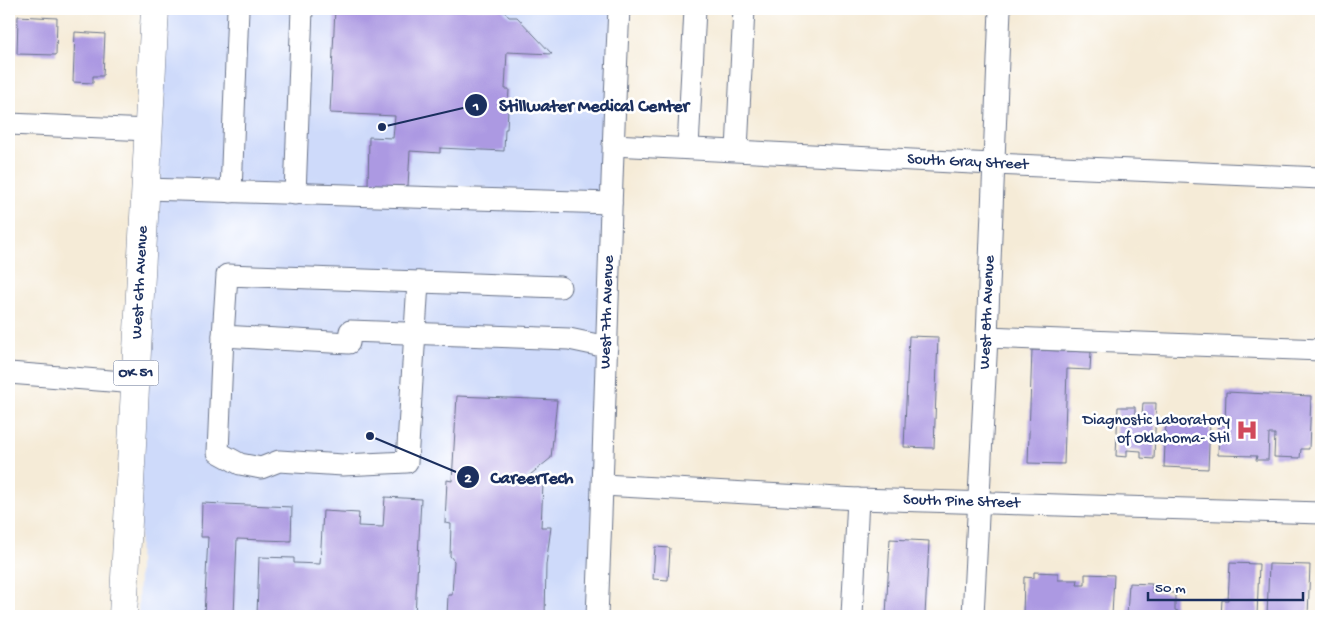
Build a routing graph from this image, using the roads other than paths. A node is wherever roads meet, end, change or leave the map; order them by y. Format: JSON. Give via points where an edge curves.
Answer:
{"nodes":[{"id":1,"x":155,"y":9,"type":"edge"},
{"id":2,"x":238,"y":9,"type":"edge"},
{"id":3,"x":302,"y":9,"type":"edge"},
{"id":4,"x":620,"y":9,"type":"edge"},
{"id":5,"x":695,"y":9,"type":"edge"},
{"id":6,"x":744,"y":9,"type":"edge"},
{"id":7,"x":1000,"y":9,"type":"edge"},
{"id":8,"x":9,"y":124,"type":"edge"},
{"id":9,"x":149,"y":130,"type":"junction"},
{"id":10,"x":613,"y":145,"type":"junction"},
{"id":11,"x":688,"y":148,"type":"junction"},
{"id":12,"x":737,"y":150,"type":"junction"},
{"id":13,"x":993,"y":164,"type":"junction"},
{"id":14,"x":1321,"y":178,"type":"edge"},
{"id":15,"x":146,"y":189,"type":"junction"},
{"id":16,"x":230,"y":192,"type":"junction"},
{"id":17,"x":295,"y":194,"type":"junction"},
{"id":18,"x":611,"y":204,"type":"junction"},
{"id":19,"x":418,"y":282,"type":"junction"},
{"id":20,"x":560,"y":287,"type":"dead end"},
{"id":21,"x":415,"y":334,"type":"junction"},
{"id":22,"x":223,"y":336,"type":"junction"},
{"id":23,"x":987,"y":337,"type":"junction"},
{"id":24,"x":607,"y":347,"type":"junction"},
{"id":25,"x":1321,"y":350,"type":"edge"},
{"id":26,"x":9,"y":373,"type":"edge"},
{"id":27,"x":136,"y":383,"type":"junction"},
{"id":28,"x":603,"y":485,"type":"junction"},
{"id":29,"x":858,"y":498,"type":"junction"},
{"id":30,"x":978,"y":501,"type":"junction"},
{"id":31,"x":1321,"y":513,"type":"edge"},
{"id":32,"x":123,"y":616,"type":"edge"},
{"id":33,"x":597,"y":616,"type":"edge"},
{"id":34,"x":852,"y":616,"type":"edge"},
{"id":35,"x":973,"y":616,"type":"edge"}],
"edges":[{"from":1,"to":9,"type":"highway","name":"West 6th Avenue","number":"OK 51"},
{"from":2,"to":16,"type":"street"},
{"from":3,"to":17,"type":"street"},
{"from":4,"to":10,"type":"street","name":"West 7th Avenue"},
{"from":5,"to":11,"type":"street"},
{"from":6,"to":12,"type":"street"},
{"from":7,"to":13,"type":"street","name":"West 8th Avenue"},
{"from":8,"to":9,"type":"street"},
{"from":9,"to":15,"type":"highway","name":"West 6th Avenue","number":"OK 51"},
{"from":10,"to":11,"type":"street","name":"South Gray Street"},
{"from":10,"to":18,"type":"street","name":"West 7th Avenue"},
{"from":11,"to":12,"type":"street","name":"South Gray Street"},
{"from":12,"to":13,"type":"street","name":"South Gray Street"},
{"from":13,"to":14,"type":"street","name":"South Gray Street"},
{"from":13,"to":23,"type":"street","name":"West 8th Avenue"},
{"from":15,"to":16,"type":"street"},
{"from":15,"to":27,"type":"highway","name":"West 6th Avenue","number":"OK 51"},
{"from":16,"to":17,"type":"street"},
{"from":17,"to":18,"type":"street"},
{"from":18,"to":24,"type":"street","name":"West 7th Avenue"},
{"from":19,"to":20,"type":"street"},
{"from":19,"to":21,"type":"street"},
{"from":19,"to":22,"type":"street","via":[[226,275]]},
{"from":21,"to":22,"type":"street","via":[[350,330],[349,343]]},
{"from":21,"to":22,"type":"street","via":[[407,462],[342,465],[279,461],[262,468],[240,464],[218,452]]},
{"from":21,"to":24,"type":"street","via":[[569,339]]},
{"from":23,"to":25,"type":"street"},
{"from":23,"to":30,"type":"street","name":"West 8th Avenue"},
{"from":24,"to":28,"type":"street","name":"West 7th Avenue"},
{"from":26,"to":27,"type":"street"},
{"from":27,"to":32,"type":"highway","name":"West 6th Avenue","number":"OK 51"},
{"from":28,"to":29,"type":"street","name":"South Pine Street"},
{"from":28,"to":33,"type":"street","name":"West 7th Avenue"},
{"from":29,"to":30,"type":"street","name":"South Pine Street"},
{"from":29,"to":34,"type":"street"},
{"from":30,"to":31,"type":"street","name":"South Pine Street"},
{"from":30,"to":35,"type":"street","name":"West 8th Avenue"}]}
